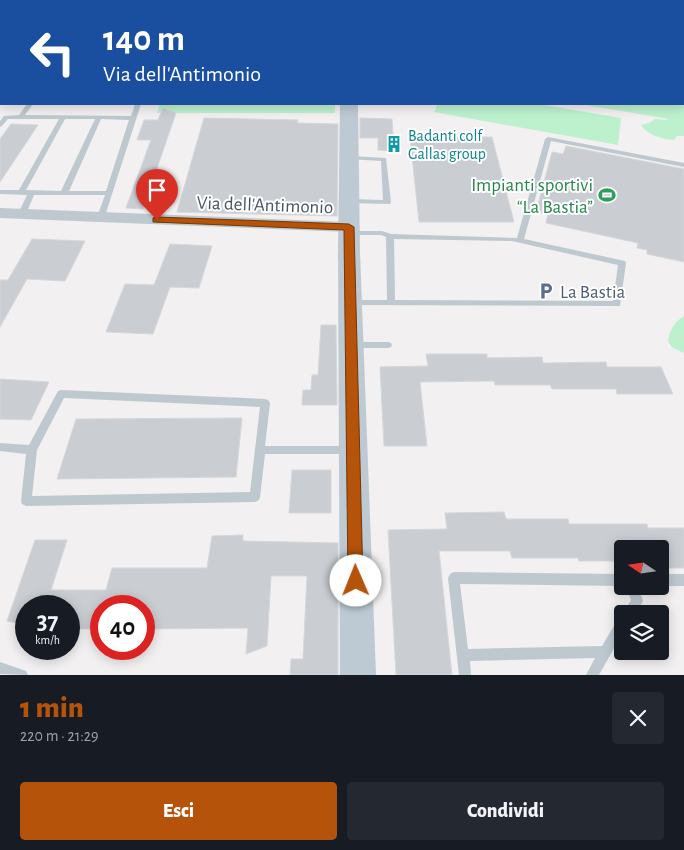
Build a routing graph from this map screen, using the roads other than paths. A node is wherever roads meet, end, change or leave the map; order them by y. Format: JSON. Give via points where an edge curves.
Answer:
{"nodes":[{"id":1,"x":118,"y":0,"type":"edge"},
{"id":2,"x":142,"y":0,"type":"edge"},
{"id":3,"x":29,"y":105,"type":"edge"},
{"id":4,"x":138,"y":105,"type":"edge"},
{"id":5,"x":349,"y":105,"type":"edge"},
{"id":6,"x":21,"y":117,"type":"junction"},
{"id":7,"x":63,"y":117,"type":"junction"},
{"id":8,"x":99,"y":117,"type":"junction"},
{"id":9,"x":133,"y":118,"type":"junction"},
{"id":10,"x":0,"y":125,"type":"edge"},
{"id":11,"x":350,"y":158,"type":"junction"},
{"id":12,"x":684,"y":165,"type":"edge"},
{"id":13,"x":0,"y":192,"type":"edge"},
{"id":14,"x":22,"y":192,"type":"junction"},
{"id":15,"x":32,"y":192,"type":"junction"},
{"id":16,"x":64,"y":193,"type":"junction"},
{"id":17,"x":110,"y":194,"type":"junction"},
{"id":18,"x":0,"y":213,"type":"edge"},
{"id":19,"x":22,"y":214,"type":"junction"},
{"id":20,"x":101,"y":217,"type":"junction"},
{"id":21,"x":349,"y":220,"type":"junction"},
{"id":22,"x":390,"y":236,"type":"junction"},
{"id":23,"x":520,"y":240,"type":"junction"},
{"id":24,"x":350,"y":303,"type":"junction"},
{"id":25,"x":391,"y":303,"type":"junction"},
{"id":26,"x":350,"y":345,"type":"junction"},
{"id":27,"x":388,"y":346,"type":"dead end"},
{"id":28,"x":0,"y":446,"type":"edge"},
{"id":29,"x":32,"y":450,"type":"junction"},
{"id":30,"x":260,"y":450,"type":"junction"},
{"id":31,"x":353,"y":450,"type":"junction"},
{"id":32,"x":614,"y":580,"type":"edge"},
{"id":33,"x":669,"y":580,"type":"edge"},
{"id":34,"x":684,"y":580,"type":"edge"},
{"id":35,"x":614,"y":636,"type":"edge"},
{"id":36,"x":604,"y":652,"type":"junction"},
{"id":37,"x":463,"y":654,"type":"junction"},
{"id":38,"x":0,"y":668,"type":"edge"},
{"id":39,"x":22,"y":675,"type":"edge"},
{"id":40,"x":358,"y":675,"type":"edge"},
{"id":41,"x":465,"y":675,"type":"edge"},
{"id":42,"x":592,"y":675,"type":"edge"}],
"edges":[{"from":1,"to":2,"type":"street"},
{"from":3,"to":6,"type":"lane"},
{"from":4,"to":9,"type":"lane"},
{"from":5,"to":11,"type":"street"},
{"from":6,"to":7,"type":"lane"},
{"from":6,"to":10,"type":"lane","via":[[6,117]]},
{"from":7,"to":8,"type":"lane"},
{"from":7,"to":14,"type":"lane"},
{"from":8,"to":9,"type":"lane"},
{"from":8,"to":16,"type":"lane"},
{"from":9,"to":17,"type":"lane"},
{"from":11,"to":21,"type":"street"},
{"from":11,"to":21,"type":"lane","via":[[384,159],[387,202]]},
{"from":12,"to":23,"type":"lane","via":[[548,140]]},
{"from":13,"to":14,"type":"lane"},
{"from":14,"to":15,"type":"lane"},
{"from":15,"to":16,"type":"lane"},
{"from":15,"to":19,"type":"lane"},
{"from":16,"to":17,"type":"lane"},
{"from":17,"to":20,"type":"lane"},
{"from":18,"to":19,"type":"street","name":"Via dell'Antimonio"},
{"from":19,"to":20,"type":"street","name":"Via dell'Antimonio"},
{"from":20,"to":21,"type":"street","name":"Via dell'Antimonio"},
{"from":21,"to":22,"type":"lane"},
{"from":21,"to":24,"type":"street"},
{"from":22,"to":23,"type":"lane"},
{"from":22,"to":25,"type":"lane"},
{"from":23,"to":25,"type":"lane","via":[[622,263],[617,304]]},
{"from":24,"to":25,"type":"lane"},
{"from":24,"to":26,"type":"street"},
{"from":26,"to":27,"type":"lane"},
{"from":26,"to":31,"type":"street"},
{"from":28,"to":29,"type":"lane"},
{"from":29,"to":30,"type":"lane","via":[[61,394],[265,403]]},
{"from":29,"to":30,"type":"lane","via":[[26,501],[255,496]]},
{"from":30,"to":31,"type":"lane"},
{"from":31,"to":40,"type":"street"},
{"from":32,"to":37,"type":"lane","via":[[454,578]]},
{"from":33,"to":34,"type":"lane"},
{"from":35,"to":36,"type":"lane"},
{"from":36,"to":37,"type":"lane"},
{"from":36,"to":42,"type":"lane"},
{"from":37,"to":41,"type":"lane"},
{"from":38,"to":39,"type":"lane"}]}
